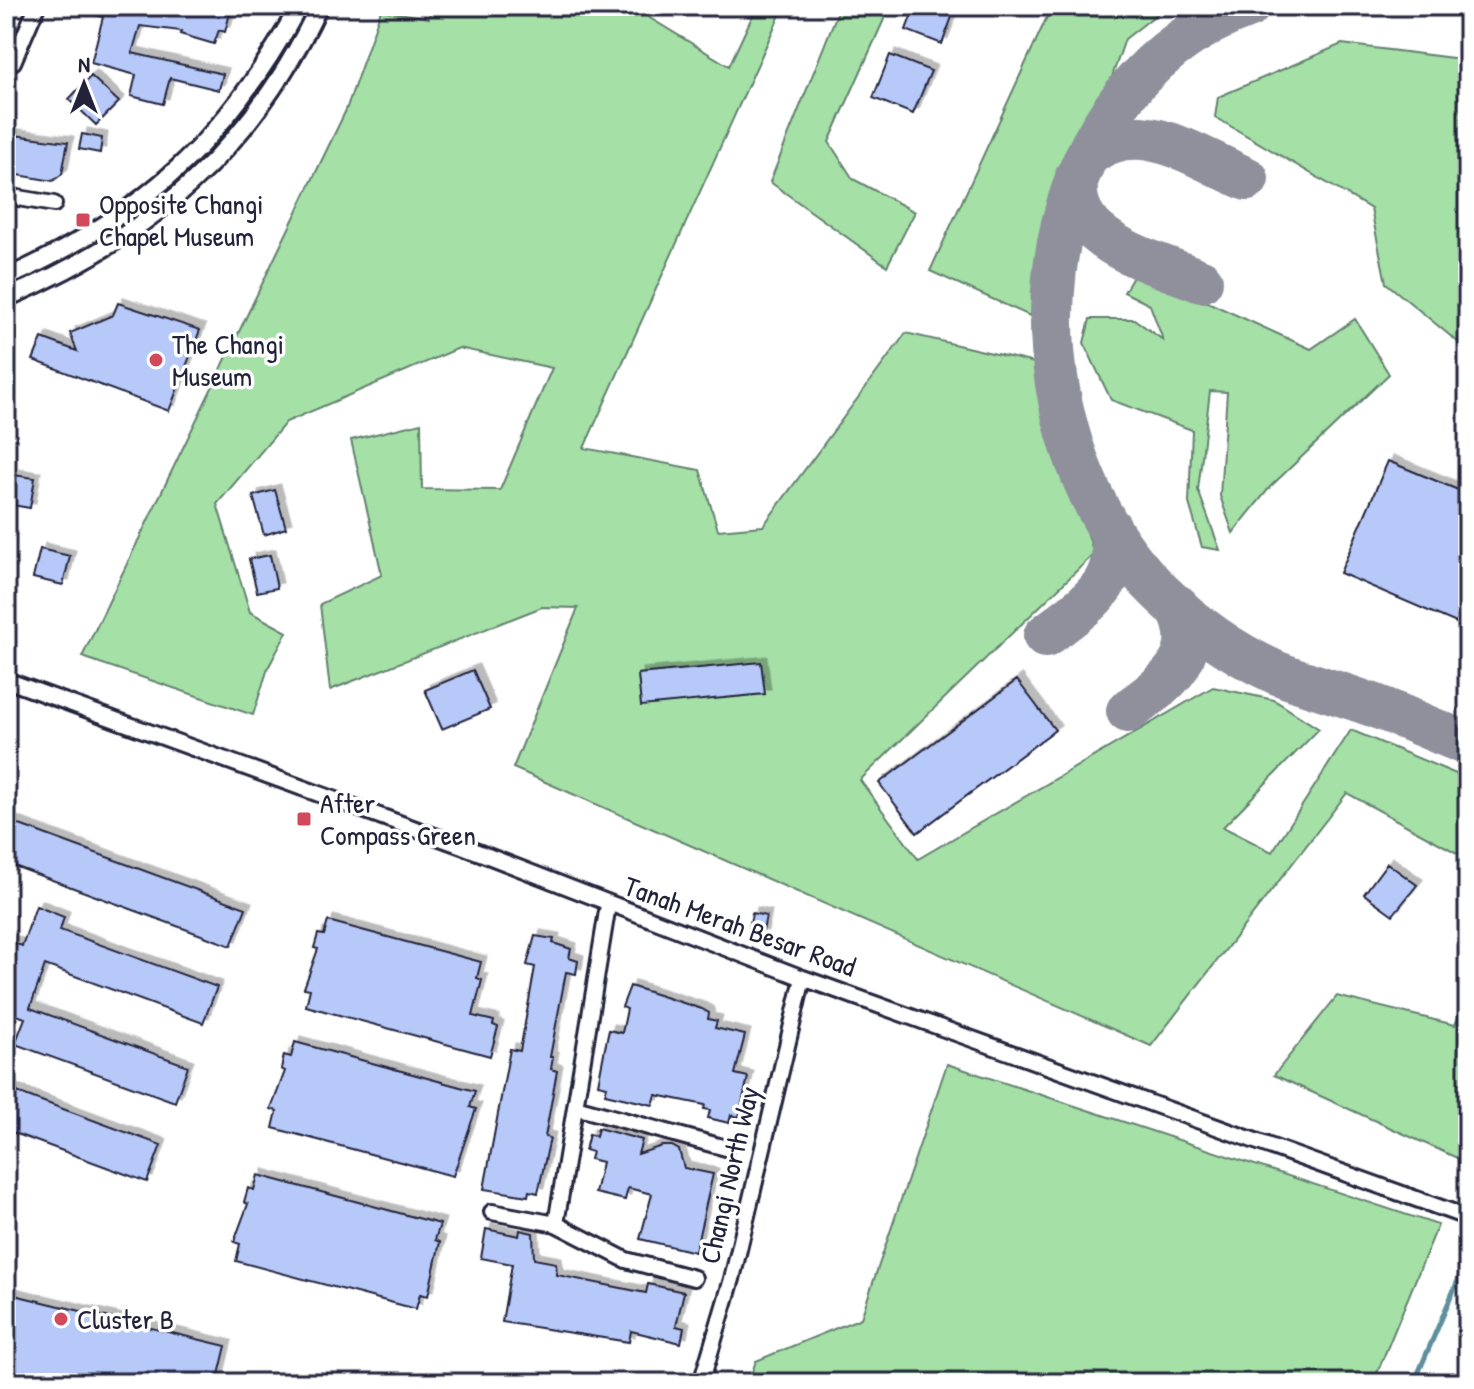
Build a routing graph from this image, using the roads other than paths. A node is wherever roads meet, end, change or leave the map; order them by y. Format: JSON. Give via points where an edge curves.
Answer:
{"nodes":[{"id":1,"x":37,"y":6,"type":"edge"},
{"id":2,"x":299,"y":6,"type":"edge"},
{"id":3,"x":319,"y":6,"type":"edge"},
{"id":4,"x":13,"y":62,"type":"dead end"},
{"id":5,"x":6,"y":196,"type":"edge"},
{"id":6,"x":54,"y":204,"type":"dead end"},
{"id":7,"x":6,"y":278,"type":"edge"},
{"id":8,"x":6,"y":298,"type":"edge"},
{"id":9,"x":6,"y":680,"type":"edge"},
{"id":10,"x":608,"y":905,"type":"junction"},
{"id":11,"x":803,"y":978,"type":"junction"},
{"id":12,"x":575,"y":1107,"type":"junction"},
{"id":13,"x":726,"y":1148,"type":"dead end"},
{"id":14,"x":492,"y":1212,"type":"dead end"},
{"id":15,"x":1458,"y":1214,"type":"dead end"},
{"id":16,"x":556,"y":1224,"type":"junction"},
{"id":17,"x":694,"y":1278,"type":"dead end"},
{"id":18,"x":701,"y":1383,"type":"edge"}],
"edges":[{"from":1,"to":4,"type":"street"},
{"from":2,"to":7,"type":"street","via":[[225,123],[189,162],[134,207]]},
{"from":3,"to":8,"type":"street","via":[[280,78],[200,179],[86,258]]},
{"from":5,"to":6,"type":"street"},
{"from":9,"to":10,"type":"street","name":"Tanah Merah Besar Road","via":[[462,846]]},
{"from":10,"to":11,"type":"street","name":"Tanah Merah Besar Road"},
{"from":10,"to":12,"type":"street"},
{"from":11,"to":15,"type":"street","name":"Tanah Merah Besar Road"},
{"from":11,"to":18,"type":"street","name":"Changi North Way","via":[[732,1279]]},
{"from":12,"to":13,"type":"street"},
{"from":12,"to":16,"type":"street"},
{"from":14,"to":16,"type":"street"},
{"from":16,"to":17,"type":"street","via":[[626,1260]]}]}
